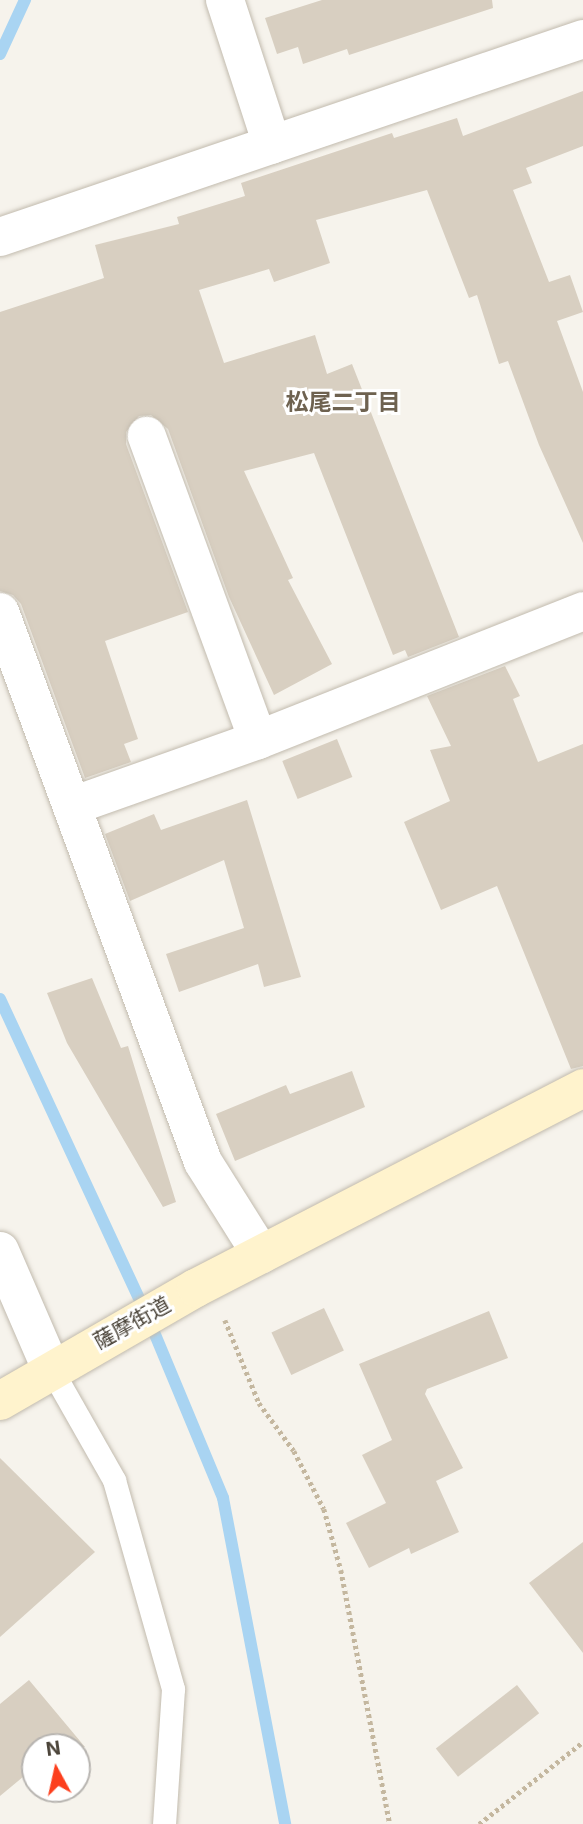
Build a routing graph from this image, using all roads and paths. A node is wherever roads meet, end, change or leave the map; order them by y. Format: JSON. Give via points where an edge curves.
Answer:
{"nodes":[{"id":1,"x":225,"y":0,"type":"edge"},
{"id":2,"x":583,"y":39,"type":"edge"},
{"id":3,"x":272,"y":145,"type":"junction"},
{"id":4,"x":0,"y":237,"type":"edge"},
{"id":5,"x":147,"y":436,"type":"dead end"},
{"id":6,"x":583,"y":611,"type":"edge"},
{"id":7,"x":0,"y":612,"type":"edge"},
{"id":8,"x":258,"y":740,"type":"junction"},
{"id":9,"x":72,"y":806,"type":"junction"},
{"id":10,"x":583,"y":1088,"type":"edge"},
{"id":11,"x":0,"y":1251,"type":"edge"},
{"id":12,"x":261,"y":1254,"type":"junction"},
{"id":13,"x":205,"y":1283,"type":"junction"},
{"id":14,"x":63,"y":1362,"type":"junction"},
{"id":15,"x":0,"y":1401,"type":"edge"},
{"id":16,"x":583,"y":1742,"type":"edge"},
{"id":17,"x":164,"y":1824,"type":"edge"},
{"id":18,"x":390,"y":1824,"type":"edge"},
{"id":19,"x":479,"y":1824,"type":"edge"}],
"edges":[{"from":1,"to":3,"type":"street"},
{"from":2,"to":3,"type":"street"},
{"from":3,"to":4,"type":"street"},
{"from":5,"to":8,"type":"street"},
{"from":6,"to":8,"type":"street"},
{"from":7,"to":9,"type":"street"},
{"from":8,"to":9,"type":"street"},
{"from":9,"to":12,"type":"street","via":[[203,1163]]},
{"from":10,"to":12,"type":"street","name":"薩摩街道"},
{"from":11,"to":14,"type":"street"},
{"from":12,"to":13,"type":"street","name":"薩摩街道"},
{"from":13,"to":14,"type":"street","name":"薩摩街道"},
{"from":13,"to":18,"type":"path","via":[[259,1403],[294,1451],[324,1509],[341,1570]]},
{"from":14,"to":15,"type":"street","name":"薩摩街道"},
{"from":14,"to":17,"type":"lane","via":[[114,1480],[173,1689]]},
{"from":16,"to":19,"type":"path"}]}
